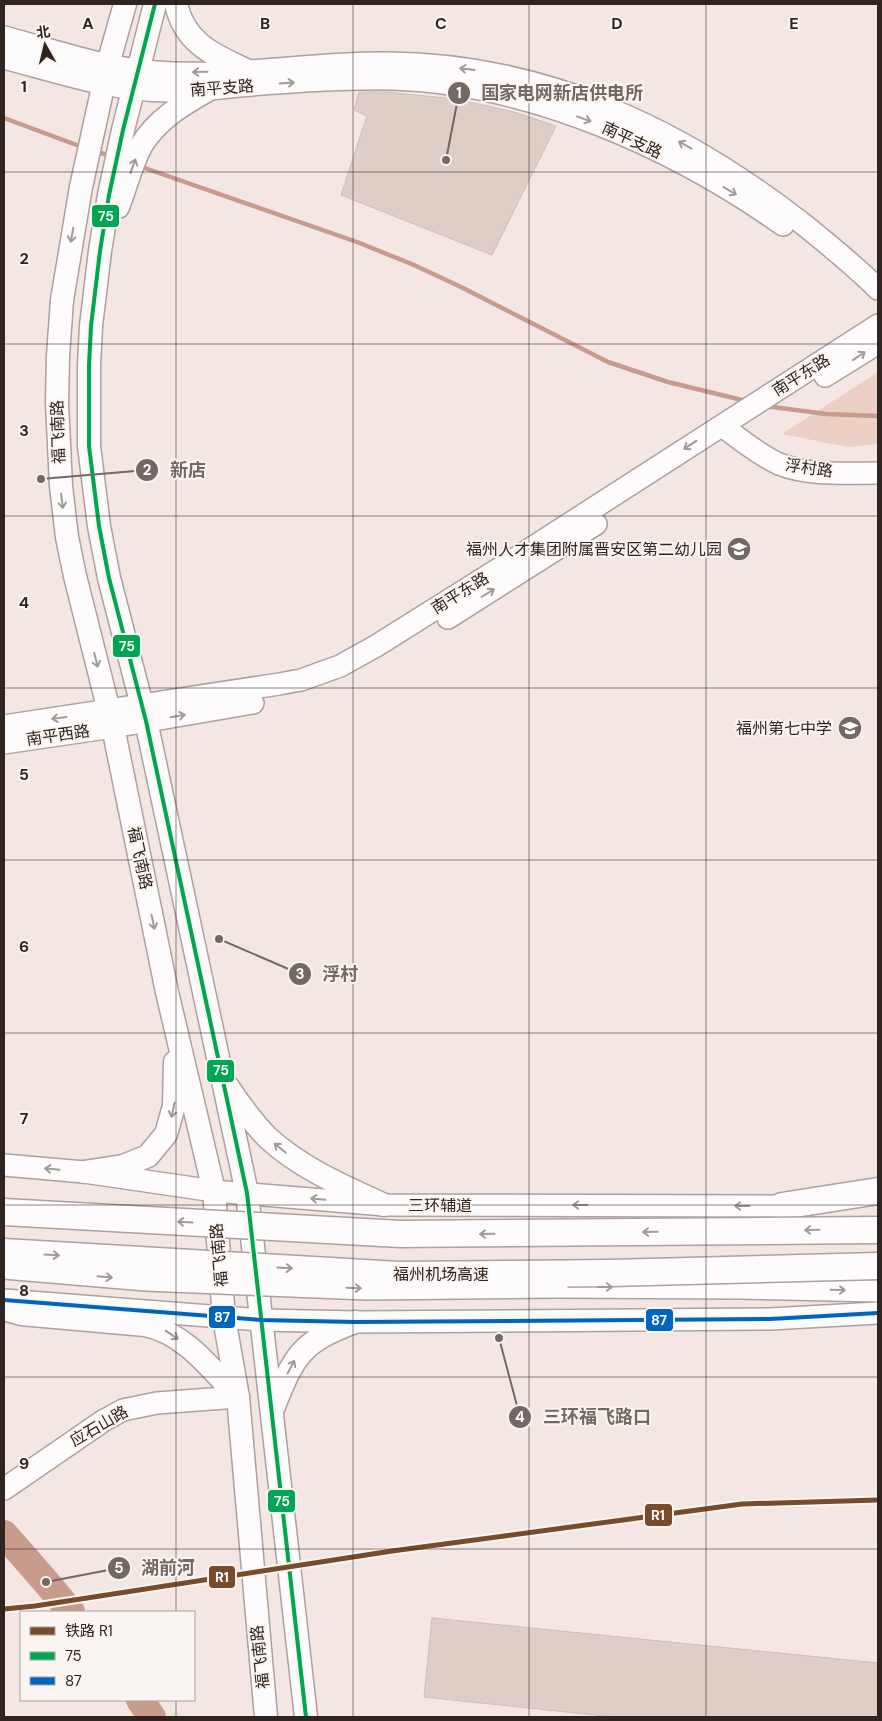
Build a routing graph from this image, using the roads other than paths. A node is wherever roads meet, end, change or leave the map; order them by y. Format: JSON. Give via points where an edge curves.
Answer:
{"nodes":[{"id":1,"x":125,"y":4,"type":"edge"},
{"id":2,"x":155,"y":4,"type":"edge"},
{"id":3,"x":176,"y":4,"type":"edge"},
{"id":4,"x":4,"y":36,"type":"edge"},
{"id":5,"x":4,"y":58,"type":"edge"},
{"id":6,"x":248,"y":71,"type":"junction"},
{"id":7,"x":106,"y":74,"type":"junction"},
{"id":8,"x":136,"y":79,"type":"junction"},
{"id":9,"x":208,"y":90,"type":"junction"},
{"id":10,"x":115,"y":198,"type":"junction"},
{"id":11,"x":878,"y":289,"type":"edge"},
{"id":12,"x":878,"y":306,"type":"edge"},
{"id":13,"x":878,"y":325,"type":"edge"},
{"id":14,"x":878,"y":343,"type":"edge"},
{"id":15,"x":803,"y":382,"type":"junction"},
{"id":16,"x":729,"y":426,"type":"junction"},
{"id":17,"x":878,"y":473,"type":"edge"},
{"id":18,"x":143,"y":713,"type":"junction"},
{"id":19,"x":110,"y":719,"type":"junction"},
{"id":20,"x":4,"y":726,"type":"edge"},
{"id":21,"x":4,"y":743,"type":"edge"},
{"id":22,"x":167,"y":992,"type":"junction"},
{"id":23,"x":223,"y":1082,"type":"junction"},
{"id":24,"x":4,"y":1165,"type":"edge"},
{"id":25,"x":84,"y":1172,"type":"junction"},
{"id":26,"x":214,"y":1190,"type":"junction"},
{"id":27,"x":878,"y":1192,"type":"edge"},
{"id":28,"x":247,"y":1193,"type":"junction"},
{"id":29,"x":878,"y":1204,"type":"edge"},
{"id":30,"x":384,"y":1205,"type":"junction"},
{"id":31,"x":782,"y":1206,"type":"junction"},
{"id":32,"x":4,"y":1212,"type":"edge"},
{"id":33,"x":878,"y":1229,"type":"edge"},
{"id":34,"x":4,"y":1252,"type":"edge"},
{"id":35,"x":878,"y":1266,"type":"edge"},
{"id":36,"x":4,"y":1268,"type":"edge"},
{"id":37,"x":611,"y":1273,"type":"junction"},
{"id":38,"x":878,"y":1276,"type":"edge"},
{"id":39,"x":878,"y":1291,"type":"edge"},
{"id":40,"x":4,"y":1300,"type":"edge"},
{"id":41,"x":4,"y":1309,"type":"edge"},
{"id":42,"x":878,"y":1313,"type":"edge"},
{"id":43,"x":224,"y":1318,"type":"junction"},
{"id":44,"x":261,"y":1320,"type":"junction"},
{"id":45,"x":355,"y":1322,"type":"junction"},
{"id":46,"x":238,"y":1398,"type":"junction"},
{"id":47,"x":272,"y":1412,"type":"junction"},
{"id":48,"x":4,"y":1489,"type":"edge"},
{"id":49,"x":266,"y":1717,"type":"edge"},
{"id":50,"x":306,"y":1717,"type":"edge"}],
"edges":[{"from":1,"to":7,"type":"main road","name":"福飞南路"},
{"from":2,"to":8,"type":"main road","name":"福飞南路"},
{"from":3,"to":6,"type":"main road","via":[[188,33],[199,44]]},
{"from":4,"to":7,"type":"main road"},
{"from":5,"to":7,"type":"main road"},
{"from":6,"to":8,"type":"main road","name":"南平支路","one_way":true,"via":[[174,73]]},
{"from":11,"to":6,"type":"main road","name":"南平支路","one_way":true,"via":[[854,265],[742,179],[659,131],[575,95],[516,77],[416,64],[366,63]]},
{"from":7,"to":8,"type":"main road"},
{"from":7,"to":19,"type":"main road","name":"福飞南路","one_way":true,"via":[[81,187],[62,300],[58,443],[67,537]]},
{"from":8,"to":9,"type":"main road","name":"南平支路","via":[[166,91]]},
{"from":8,"to":10,"type":"main road","name":"福飞南路","via":[[123,130]]},
{"from":10,"to":9,"type":"main road","one_way":true,"via":[[149,134],[164,119]]},
{"from":9,"to":12,"type":"main road","name":"南平支路","one_way":true,"via":[[345,79],[394,79],[469,88],[542,104],[610,129],[724,188],[802,239]]},
{"from":10,"to":18,"type":"main road","name":"福飞南路","via":[[100,251],[91,326],[89,446],[109,578]]},
{"from":13,"to":15,"type":"main road","name":"南平东路"},
{"from":15,"to":14,"type":"main road","name":"南平东路","one_way":true,"via":[[851,361]]},
{"from":15,"to":16,"type":"main road","name":"南平东路"},
{"from":15,"to":16,"type":"main road","name":"南平东路","via":[[753,422]]},
{"from":16,"to":17,"type":"main road","name":"浮村路","via":[[769,458],[790,468]]},
{"from":16,"to":18,"type":"main road","name":"南平东路","via":[[508,581],[353,674],[282,698]]},
{"from":18,"to":19,"type":"main road","name":"南平东路"},
{"from":18,"to":23,"type":"main road","name":"福飞南路"},
{"from":19,"to":20,"type":"main road","name":"南平西路","one_way":true},
{"from":19,"to":21,"type":"main road","name":"南平西路"},
{"from":19,"to":22,"type":"main road","name":"福飞南路","one_way":true},
{"from":22,"to":25,"type":"main road","one_way":true,"via":[[175,1067],[174,1106],[166,1134],[148,1156],[123,1166]]},
{"from":22,"to":26,"type":"main road","name":"福飞南路"},
{"from":23,"to":28,"type":"main road","name":"福飞南路"},
{"from":30,"to":23,"type":"main road","one_way":true,"via":[[295,1160],[249,1117]]},
{"from":25,"to":24,"type":"main road","name":"三环辅道","one_way":true},
{"from":25,"to":26,"type":"main road","name":"三环辅道"},
{"from":26,"to":28,"type":"main road","name":"三环辅道"},
{"from":26,"to":43,"type":"main road","name":"福飞南路"},
{"from":27,"to":31,"type":"highway"},
{"from":30,"to":28,"type":"main road","name":"三环辅道","one_way":true},
{"from":28,"to":44,"type":"main road","name":"福飞南路"},
{"from":29,"to":31,"type":"main road","name":"三环辅道"},
{"from":31,"to":30,"type":"main road","name":"三环辅道","one_way":true},
{"from":33,"to":32,"type":"highway","one_way":true,"bridge":true,"via":[[400,1234]]},
{"from":34,"to":37,"type":"highway","name":"福州机场高速","one_way":true,"bridge":true,"via":[[398,1275]]},
{"from":35,"to":37,"type":"highway","name":"福州机场高速","bridge":true},
{"from":36,"to":39,"type":"main road","one_way":true,"bridge":true,"via":[[146,1280],[348,1288]]},
{"from":37,"to":38,"type":"highway","bridge":true},
{"from":40,"to":43,"type":"main road"},
{"from":41,"to":46,"type":"main road","one_way":true,"via":[[21,1314],[159,1328],[191,1348]]},
{"from":42,"to":45,"type":"main road","via":[[770,1319]]},
{"from":43,"to":44,"type":"main road"},
{"from":43,"to":46,"type":"main road","name":"福飞南路"},
{"from":44,"to":45,"type":"main road"},
{"from":44,"to":47,"type":"main road","name":"福飞南路"},
{"from":47,"to":45,"type":"main road","one_way":true,"via":[[293,1362],[305,1348],[331,1331]]},
{"from":46,"to":48,"type":"main road","name":"应石山路","via":[[157,1402],[123,1410]]},
{"from":46,"to":49,"type":"main road","name":"福飞南路"},
{"from":47,"to":50,"type":"main road","name":"福飞南路"}]}
